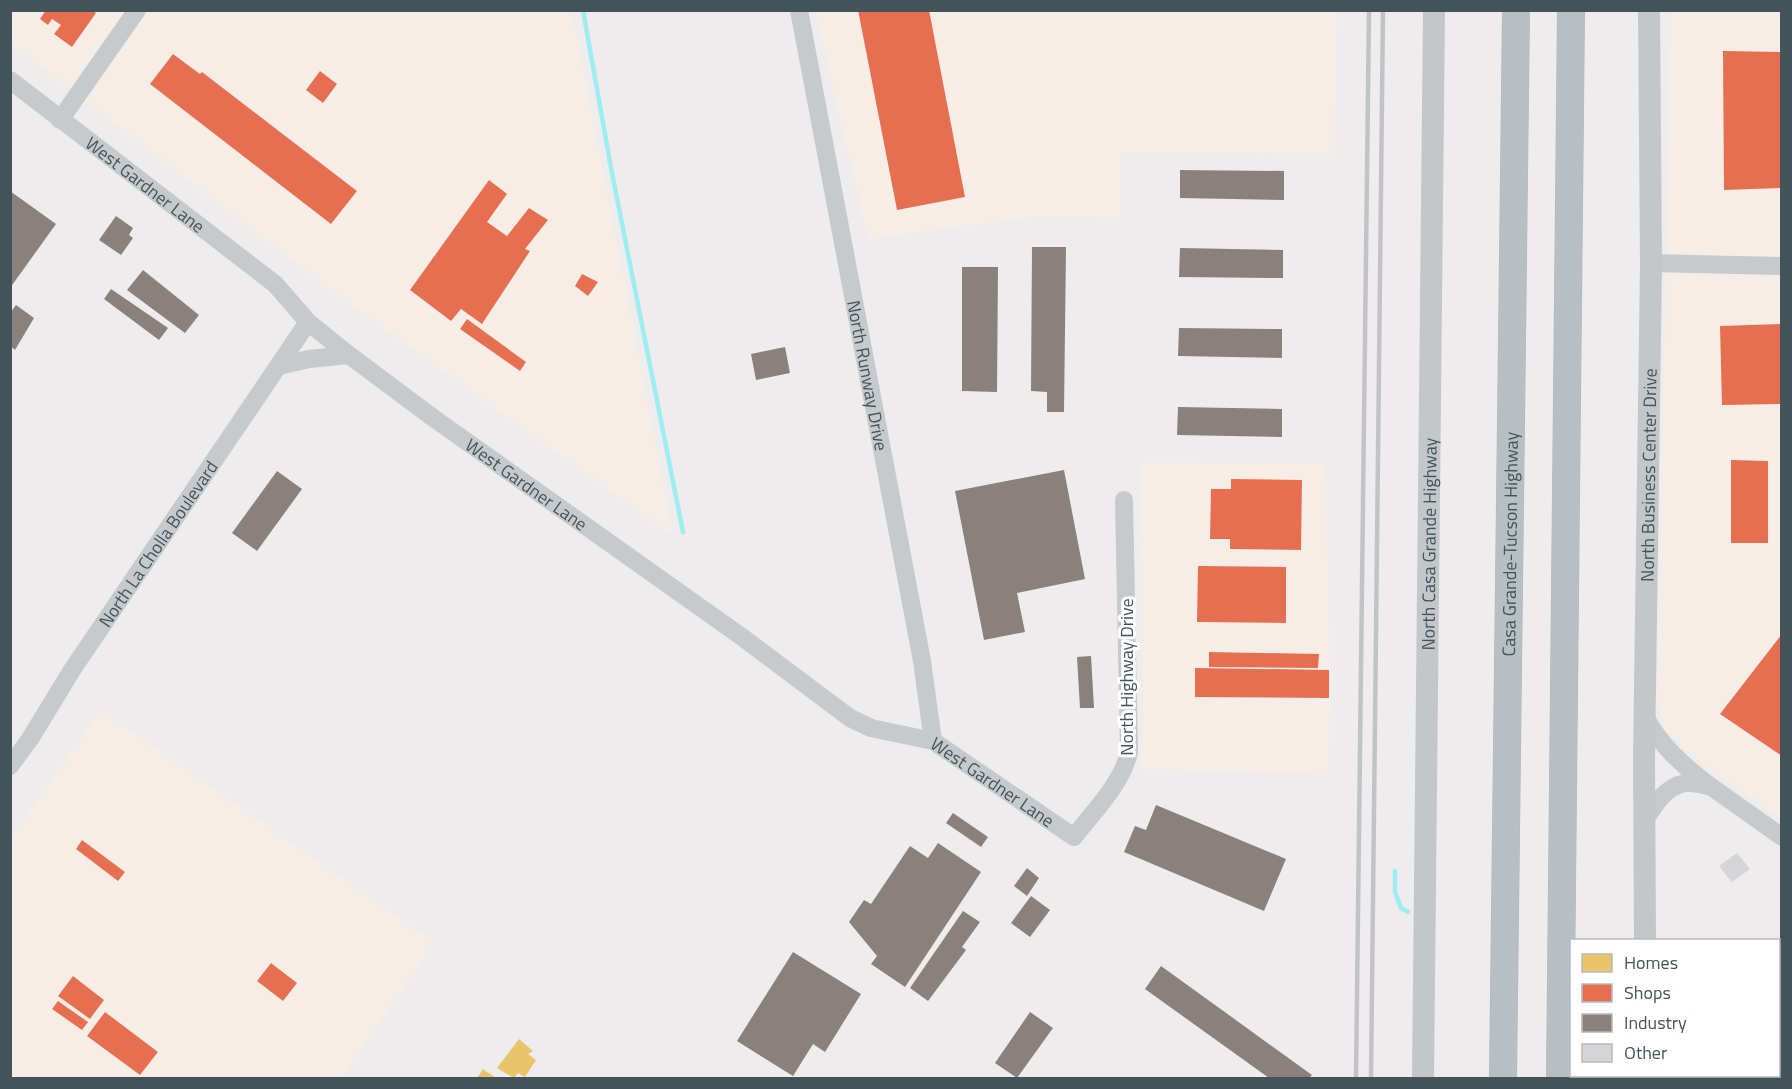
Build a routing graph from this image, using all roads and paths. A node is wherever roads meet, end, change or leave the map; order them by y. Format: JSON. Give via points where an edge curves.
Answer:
{"nodes":[{"id":1,"x":136,"y":10,"type":"edge"},
{"id":2,"x":799,"y":10,"type":"edge"},
{"id":3,"x":1434,"y":10,"type":"edge"},
{"id":4,"x":1516,"y":10,"type":"edge"},
{"id":5,"x":1571,"y":10,"type":"edge"},
{"id":6,"x":1649,"y":10,"type":"edge"},
{"id":7,"x":10,"y":80,"type":"edge"},
{"id":8,"x":60,"y":120,"type":"junction"},
{"id":9,"x":1651,"y":263,"type":"junction"},
{"id":10,"x":1782,"y":266,"type":"edge"},
{"id":11,"x":308,"y":322,"type":"junction"},
{"id":12,"x":350,"y":355,"type":"junction"},
{"id":13,"x":279,"y":366,"type":"junction"},
{"id":14,"x":1124,"y":500,"type":"dead end"},
{"id":15,"x":1644,"y":715,"type":"junction"},
{"id":16,"x":933,"y":741,"type":"junction"},
{"id":17,"x":10,"y":766,"type":"edge"},
{"id":18,"x":1710,"y":786,"type":"junction"},
{"id":19,"x":1644,"y":822,"type":"junction"},
{"id":20,"x":1074,"y":837,"type":"joint"},
{"id":21,"x":1782,"y":837,"type":"edge"},
{"id":22,"x":1645,"y":939,"type":"edge"},
{"id":23,"x":1422,"y":1078,"type":"edge"},
{"id":24,"x":1503,"y":1078,"type":"edge"},
{"id":25,"x":1560,"y":1078,"type":"edge"}],
"edges":[{"from":1,"to":8,"type":"street"},
{"from":2,"to":16,"type":"street","name":"North Runway Drive","via":[[922,661]]},
{"from":3,"to":23,"type":"main road","name":"North Casa Grande Highway"},
{"from":4,"to":24,"type":"highway","name":"Casa Grande-Tucson Highway"},
{"from":5,"to":25,"type":"highway"},
{"from":6,"to":9,"type":"main road","name":"North Business Center Drive"},
{"from":7,"to":8,"type":"street","name":"West Gardner Lane"},
{"from":8,"to":11,"type":"street","name":"West Gardner Lane","via":[[275,284]]},
{"from":9,"to":10,"type":"street"},
{"from":9,"to":15,"type":"main road","name":"North Business Center Drive"},
{"from":11,"to":12,"type":"street","name":"West Gardner Lane"},
{"from":11,"to":13,"type":"street","name":"North La Cholla Boulevard"},
{"from":12,"to":13,"type":"street"},
{"from":12,"to":16,"type":"street","name":"West Gardner Lane","via":[[850,718],[871,728]]},
{"from":13,"to":17,"type":"street","name":"North La Cholla Boulevard"},
{"from":14,"to":20,"type":"street","name":"North Highway Drive","via":[[1128,752],[1121,773]]},
{"from":15,"to":18,"type":"street","via":[[1666,749]]},
{"from":15,"to":19,"type":"main road","name":"North Business Center Drive"},
{"from":16,"to":20,"type":"street","name":"West Gardner Lane"},
{"from":18,"to":19,"type":"street","via":[[1686,783],[1671,789],[1656,800]]},
{"from":18,"to":21,"type":"street"},
{"from":19,"to":22,"type":"main road","name":"North Business Center Drive"}]}
